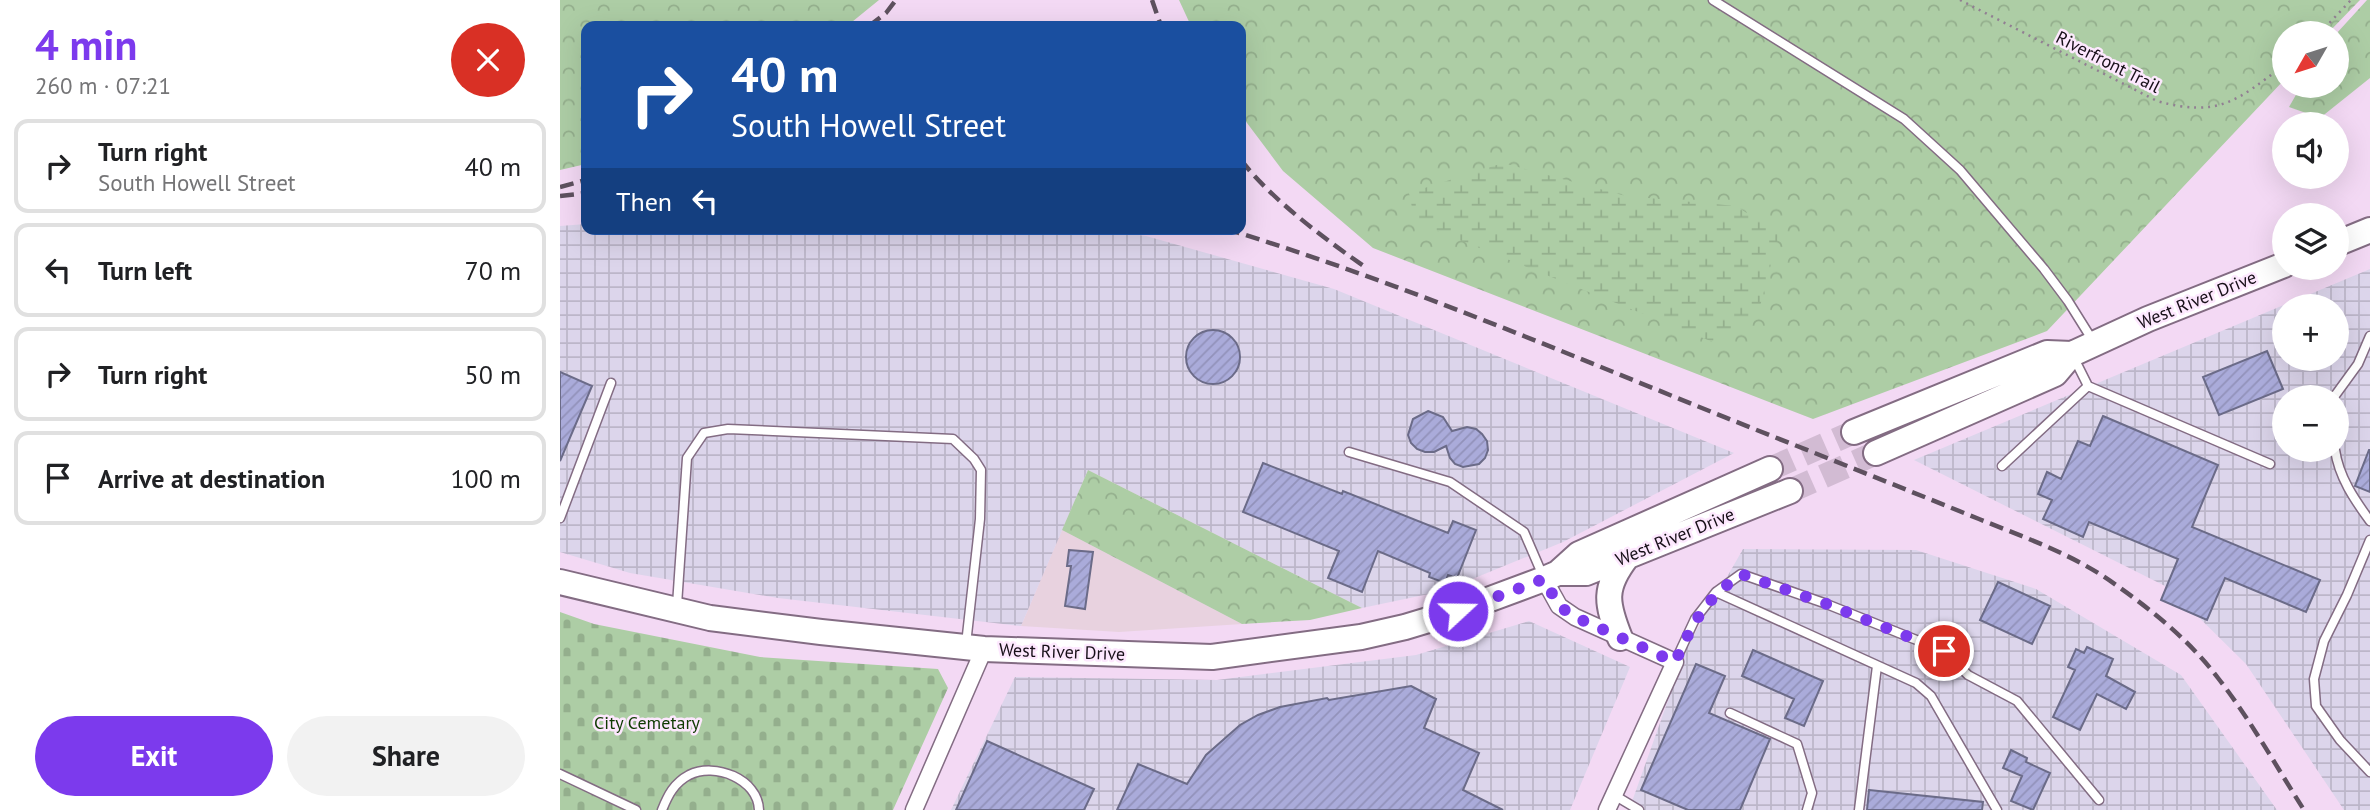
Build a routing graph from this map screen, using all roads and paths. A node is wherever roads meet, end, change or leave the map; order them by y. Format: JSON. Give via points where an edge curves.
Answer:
{"nodes":[{"id":1,"x":1713,"y":0,"type":"edge"},
{"id":2,"x":1960,"y":0,"type":"edge"},
{"id":3,"x":2351,"y":0,"type":"edge"},
{"id":4,"x":2331,"y":21,"type":"edge"},
{"id":5,"x":2272,"y":74,"type":"edge"},
{"id":6,"x":2370,"y":230,"type":"edge"},
{"id":7,"x":2349,"y":239,"type":"edge"},
{"id":8,"x":2272,"y":270,"type":"edge"},
{"id":9,"x":2370,"y":337,"type":"edge"},
{"id":10,"x":2095,"y":344,"type":"junction"},
{"id":11,"x":2072,"y":354,"type":"junction"},
{"id":12,"x":611,"y":383,"type":"dead end"},
{"id":13,"x":2343,"y":385,"type":"edge"},
{"id":14,"x":2088,"y":386,"type":"junction"},
{"id":15,"x":1854,"y":432,"type":"tunnel mouth"},
{"id":16,"x":1349,"y":452,"type":"dead end"},
{"id":17,"x":1876,"y":453,"type":"tunnel mouth"},
{"id":18,"x":2337,"y":462,"type":"edge"},
{"id":19,"x":2270,"y":464,"type":"dead end"},
{"id":20,"x":2003,"y":466,"type":"dead end"},
{"id":21,"x":1770,"y":470,"type":"tunnel mouth"},
{"id":22,"x":1790,"y":491,"type":"tunnel mouth"},
{"id":23,"x":560,"y":518,"type":"edge"},
{"id":24,"x":2370,"y":521,"type":"edge"},
{"id":25,"x":2370,"y":540,"type":"edge"},
{"id":26,"x":1627,"y":557,"type":"junction"},
{"id":27,"x":1551,"y":576,"type":"junction"},
{"id":28,"x":560,"y":582,"type":"edge"},
{"id":29,"x":1716,"y":592,"type":"junction"},
{"id":30,"x":677,"y":611,"type":"junction"},
{"id":31,"x":1620,"y":638,"type":"junction"},
{"id":32,"x":975,"y":648,"type":"junction"},
{"id":33,"x":1675,"y":662,"type":"junction"},
{"id":34,"x":1877,"y":666,"type":"junction"},
{"id":35,"x":1730,"y":713,"type":"dead end"},
{"id":36,"x":2370,"y":772,"type":"edge"},
{"id":37,"x":560,"y":774,"type":"edge"},
{"id":38,"x":2099,"y":800,"type":"dead end"},
{"id":39,"x":1611,"y":802,"type":"edge"},
{"id":40,"x":636,"y":810,"type":"edge"},
{"id":41,"x":662,"y":810,"type":"edge"},
{"id":42,"x":759,"y":810,"type":"edge"},
{"id":43,"x":914,"y":810,"type":"edge"},
{"id":44,"x":1639,"y":810,"type":"edge"},
{"id":45,"x":1807,"y":810,"type":"edge"},
{"id":46,"x":1859,"y":810,"type":"edge"},
{"id":47,"x":1997,"y":810,"type":"edge"}],
"edges":[{"from":1,"to":10,"type":"lane","via":[[1904,119],[1960,170],[2036,259]]},
{"from":2,"to":5,"type":"path","name":"Riverfront Trail","via":[[2157,102],[2177,107],[2228,104]]},
{"from":3,"to":4,"type":"path"},
{"from":6,"to":7,"type":"main road"},
{"from":8,"to":10,"type":"main road","name":"West River Drive"},
{"from":9,"to":13,"type":"lane"},
{"from":10,"to":11,"type":"main road","name":"West River Drive"},
{"from":11,"to":14,"type":"lane"},
{"from":11,"to":15,"type":"main road","name":"West River Drive","via":[[2047,353]]},
{"from":11,"to":17,"type":"main road","name":"West River Drive","via":[[2055,374]]},
{"from":12,"to":23,"type":"lane"},
{"from":14,"to":19,"type":"lane"},
{"from":14,"to":20,"type":"lane"},
{"from":16,"to":27,"type":"lane","via":[[1450,482],[1524,532]]},
{"from":18,"to":24,"type":"lane"},
{"from":21,"to":27,"type":"main road","name":"West River Drive","via":[[1579,554]]},
{"from":22,"to":26,"type":"main road","name":"West River Drive"},
{"from":25,"to":36,"type":"lane","via":[[2324,641],[2315,678],[2316,706]]},
{"from":26,"to":27,"type":"main road","name":"West River Drive","via":[[1586,573]]},
{"from":26,"to":31,"type":"main road","via":[[1614,574],[1608,594]]},
{"from":27,"to":31,"type":"street","via":[[1559,606]]},
{"from":27,"to":32,"type":"main road","name":"West River Drive","via":[[1458,611],[1361,637],[1212,657]]},
{"from":28,"to":30,"type":"main road","name":"West River Drive"},
{"from":29,"to":33,"type":"lane","via":[[1695,619]]},
{"from":29,"to":34,"type":"lane"},
{"from":29,"to":38,"type":"lane","via":[[1741,574],[1944,651],[1968,675],[2017,701]]},
{"from":30,"to":32,"type":"main road","name":"West River Drive"},
{"from":30,"to":32,"type":"lane","via":[[687,458],[704,433],[728,429],[953,439],[981,470]]},
{"from":31,"to":33,"type":"street"},
{"from":32,"to":43,"type":"street"},
{"from":33,"to":39,"type":"street"},
{"from":34,"to":46,"type":"lane"},
{"from":34,"to":47,"type":"lane","via":[[1916,683],[1931,696]]},
{"from":35,"to":45,"type":"lane","via":[[1797,744],[1812,793]]},
{"from":37,"to":40,"type":"lane"},
{"from":39,"to":44,"type":"lane"},
{"from":41,"to":42,"type":"lane","via":[[677,783],[704,771],[738,778],[751,789]]}]}
